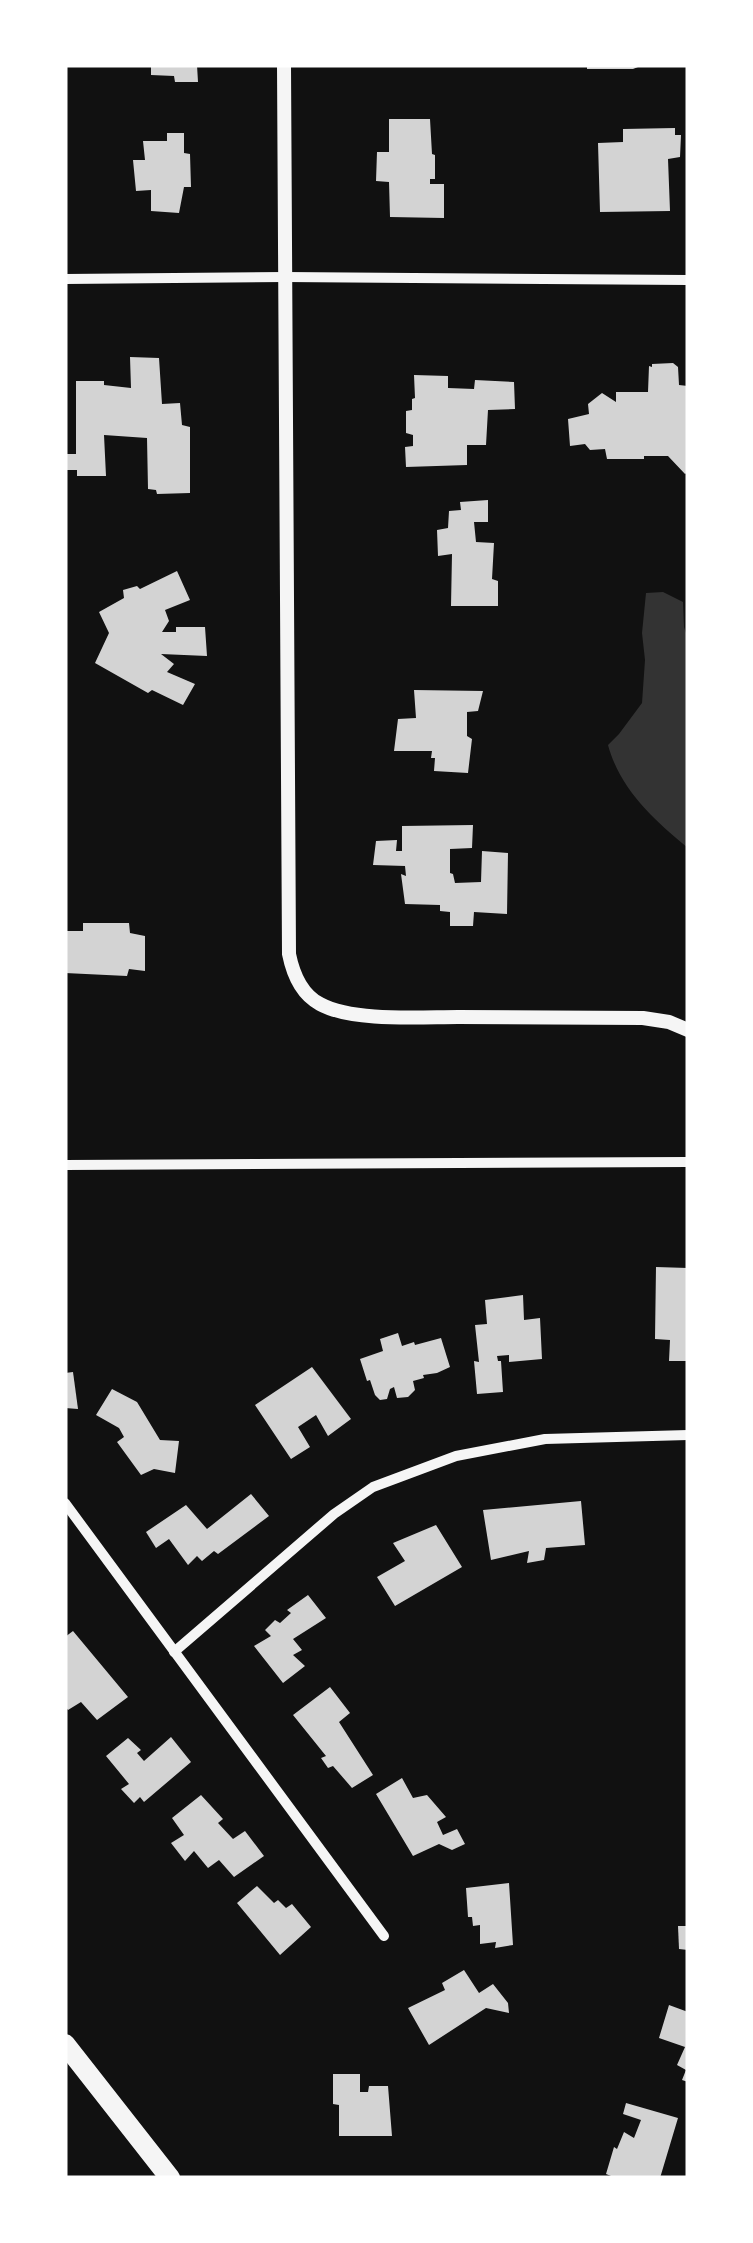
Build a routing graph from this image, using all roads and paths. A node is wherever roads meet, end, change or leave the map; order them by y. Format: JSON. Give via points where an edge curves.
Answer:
{"nodes":[{"id":1,"x":284,"y":65,"type":"edge"},
{"id":2,"x":285,"y":278,"type":"junction"},
{"id":3,"x":65,"y":280,"type":"edge"},
{"id":4,"x":688,"y":280,"type":"edge"},
{"id":5,"x":688,"y":1030,"type":"edge"},
{"id":6,"x":688,"y":1162,"type":"edge"},
{"id":7,"x":65,"y":1166,"type":"edge"},
{"id":8,"x":688,"y":1435,"type":"edge"},
{"id":9,"x":65,"y":1504,"type":"edge"},
{"id":10,"x":174,"y":1652,"type":"junction"},
{"id":11,"x":384,"y":1936,"type":"dead end"},
{"id":12,"x":65,"y":2044,"type":"edge"},
{"id":13,"x":170,"y":2178,"type":"edge"}],
"edges":[{"from":1,"to":2,"type":"street"},
{"from":2,"to":3,"type":"street"},
{"from":2,"to":4,"type":"street"},
{"from":2,"to":5,"type":"street","via":[[292,970],[319,1004],[356,1014],[643,1018]]},
{"from":6,"to":7,"type":"street"},
{"from":8,"to":10,"type":"street","via":[[546,1440],[456,1456],[372,1487]]},
{"from":9,"to":10,"type":"street"},
{"from":10,"to":11,"type":"street"},
{"from":12,"to":13,"type":"highway"}]}
